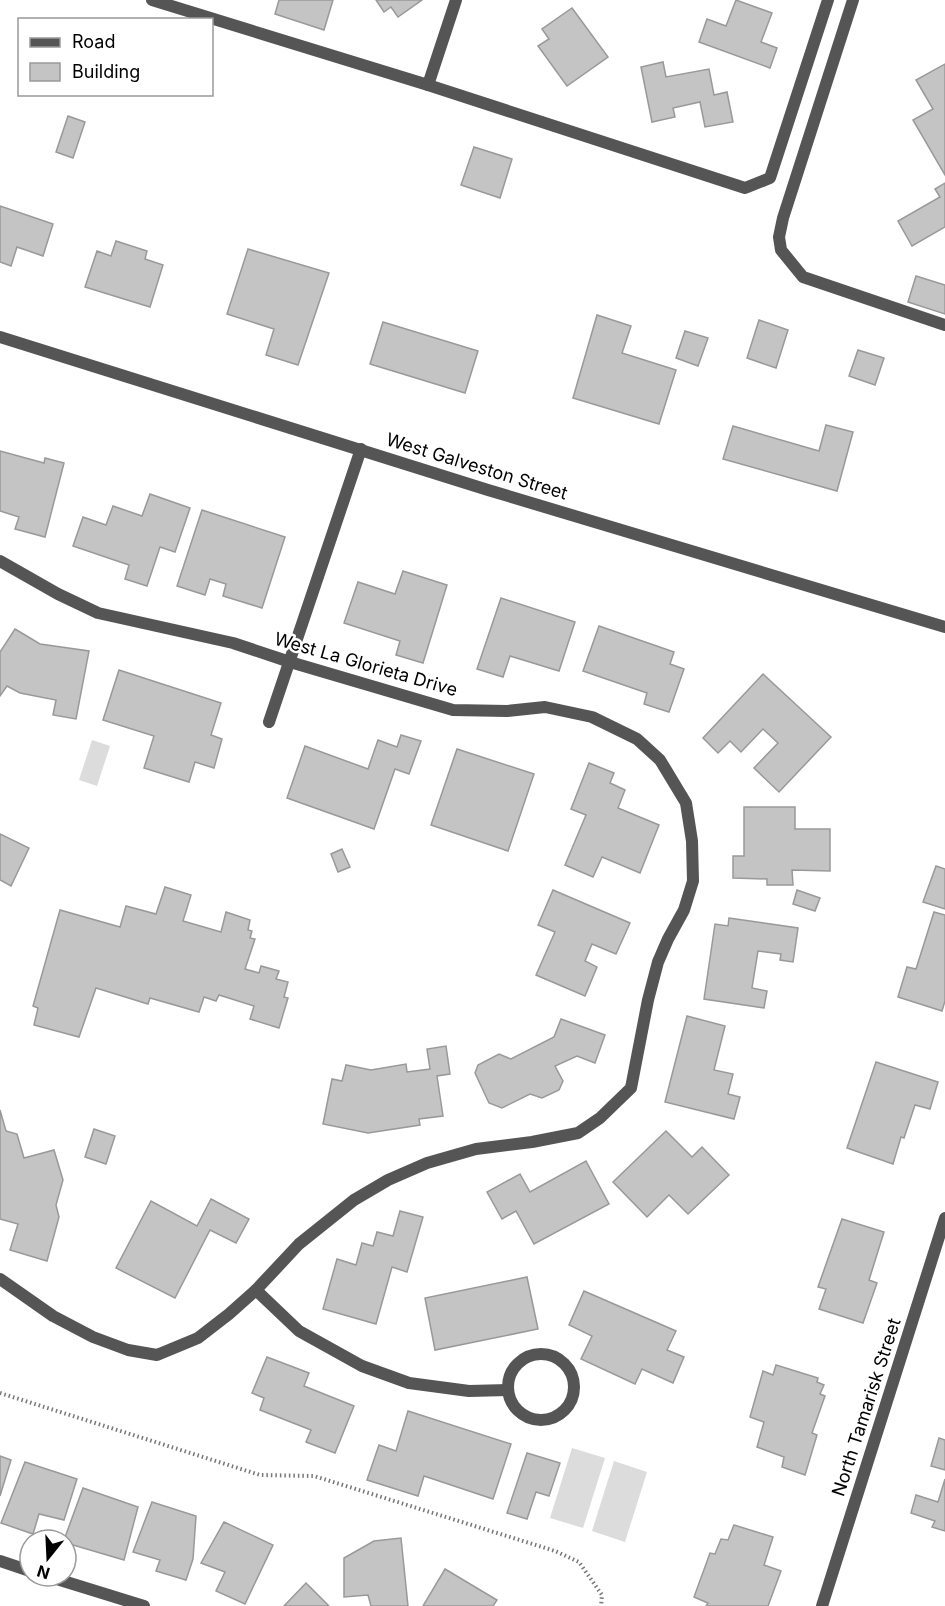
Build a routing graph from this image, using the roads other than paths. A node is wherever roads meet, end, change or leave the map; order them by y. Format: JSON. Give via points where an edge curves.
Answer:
{"nodes":[{"id":1,"x":456,"y":0,"type":"edge"},
{"id":2,"x":828,"y":0,"type":"edge"},
{"id":3,"x":853,"y":0,"type":"edge"},
{"id":4,"x":160,"y":1,"type":"edge"},
{"id":5,"x":428,"y":85,"type":"junction"},
{"id":6,"x":945,"y":325,"type":"edge"},
{"id":7,"x":0,"y":336,"type":"edge"},
{"id":8,"x":361,"y":448,"type":"junction"},
{"id":9,"x":0,"y":561,"type":"edge"},
{"id":10,"x":945,"y":627,"type":"edge"},
{"id":11,"x":290,"y":662,"type":"junction"},
{"id":12,"x":269,"y":722,"type":"dead end"},
{"id":13,"x":945,"y":1218,"type":"edge"},
{"id":14,"x":0,"y":1279,"type":"edge"},
{"id":15,"x":256,"y":1290,"type":"junction"},
{"id":16,"x":508,"y":1390,"type":"junction"},
{"id":17,"x":0,"y":1562,"type":"edge"},
{"id":18,"x":18,"y":1567,"type":"edge"},
{"id":19,"x":78,"y":1586,"type":"edge"},
{"id":20,"x":144,"y":1606,"type":"edge"},
{"id":21,"x":822,"y":1606,"type":"edge"}],
"edges":[{"from":1,"to":5,"type":"street"},
{"from":2,"to":5,"type":"street","via":[[770,178],[745,188]]},
{"from":3,"to":6,"type":"street","via":[[783,219],[781,250],[803,277]]},
{"from":4,"to":5,"type":"street"},
{"from":7,"to":8,"type":"street","name":"West Galveston Street"},
{"from":8,"to":10,"type":"street","name":"West Galveston Street"},
{"from":8,"to":11,"type":"street"},
{"from":9,"to":11,"type":"street","name":"West La Glorieta Drive","via":[[98,613],[233,643]]},
{"from":11,"to":12,"type":"street"},
{"from":11,"to":15,"type":"street","name":"West La Glorieta Drive","via":[[453,710],[545,707],[592,717],[637,739],[660,760],[686,802],[693,881],[684,910],[658,962],[631,1088],[600,1118],[578,1133],[476,1149],[427,1163],[388,1180],[354,1200],[299,1244]]},
{"from":13,"to":21,"type":"street","name":"North Tamarisk Street"},
{"from":14,"to":15,"type":"street","name":"West La Glorieta Drive","via":[[53,1316],[93,1337],[156,1355],[198,1338]]},
{"from":15,"to":16,"type":"street","via":[[299,1331],[362,1366],[409,1383],[469,1391]]},
{"from":16,"to":16,"type":"street","via":[[514,1407],[522,1414],[543,1420],[553,1418],[569,1404],[574,1383],[565,1364],[556,1357],[534,1354],[515,1365],[509,1375]]},
{"from":17,"to":18,"type":"street"},
{"from":19,"to":20,"type":"street"}]}
